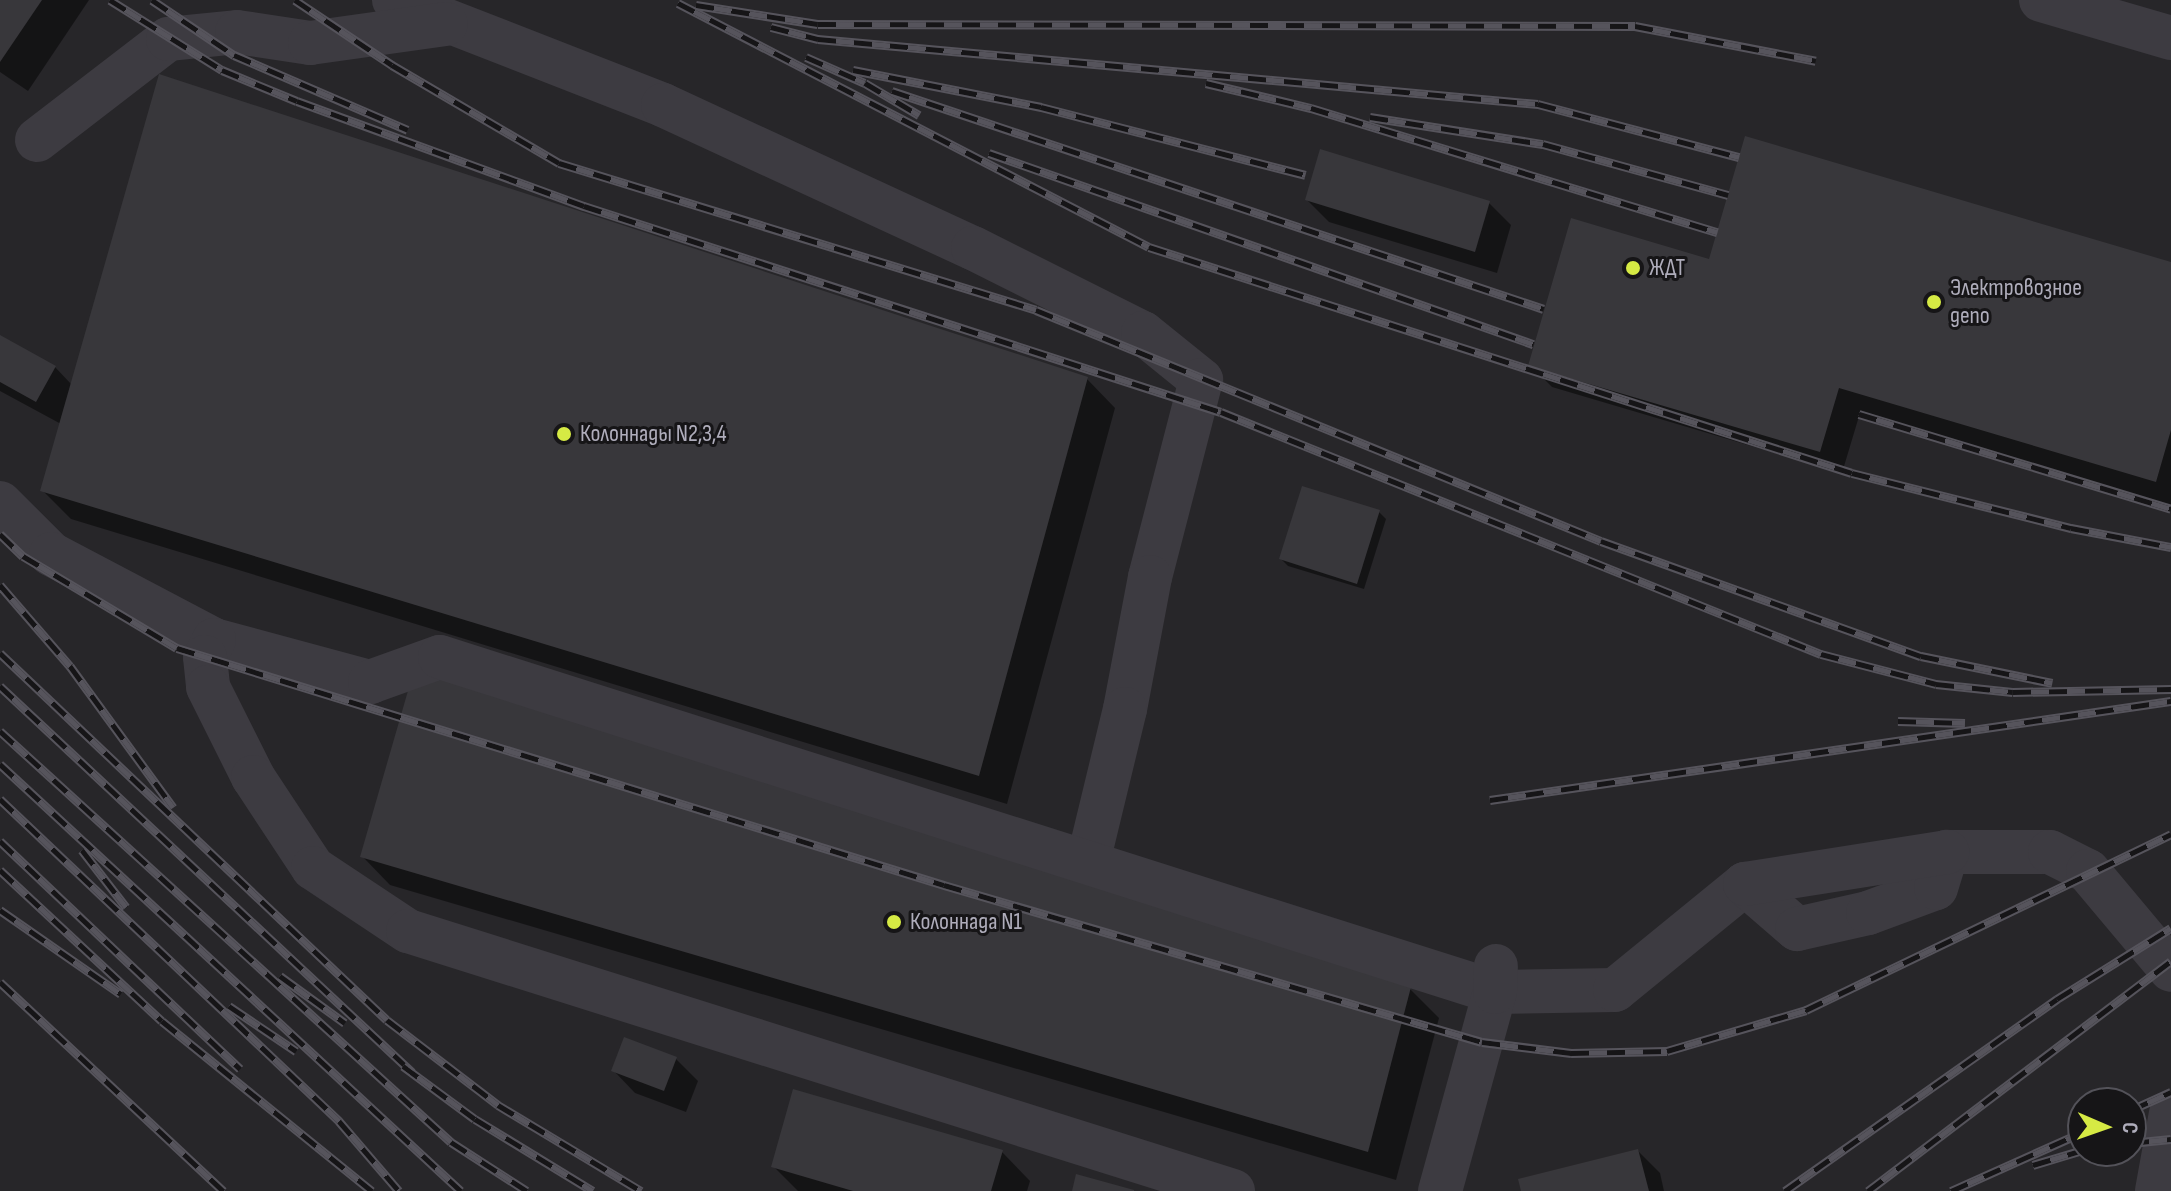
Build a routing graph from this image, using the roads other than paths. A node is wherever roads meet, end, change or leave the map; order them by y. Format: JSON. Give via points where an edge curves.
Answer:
{"nodes":[{"id":1,"x":394,"y":0,"type":"edge"},
{"id":2,"x":2041,"y":0,"type":"edge"},
{"id":3,"x":446,"y":24,"type":"junction"},
{"id":4,"x":2171,"y":38,"type":"edge"},
{"id":5,"x":37,"y":140,"type":"dead end"},
{"id":6,"x":0,"y":503,"type":"edge"},
{"id":7,"x":214,"y":640,"type":"junction"},
{"id":8,"x":1088,"y":862,"type":"junction"},
{"id":9,"x":2171,"y":970,"type":"edge"},
{"id":10,"x":1496,"y":979,"type":"junction"},
{"id":11,"x":2171,"y":1113,"type":"edge"},
{"id":12,"x":1233,"y":1191,"type":"edge"},
{"id":13,"x":1440,"y":1191,"type":"edge"},
{"id":14,"x":2157,"y":1191,"type":"edge"}],
"edges":[{"from":1,"to":3,"type":"lane"},
{"from":2,"to":4,"type":"lane"},
{"from":3,"to":5,"type":"lane","via":[[310,43],[237,32],[168,39]]},
{"from":3,"to":8,"type":"lane","via":[[663,105],[973,248],[1143,333],[1201,380],[1150,577]]},
{"from":6,"to":7,"type":"lane","via":[[51,554]]},
{"from":7,"to":8,"type":"lane","via":[[370,682],[440,657]]},
{"from":7,"to":12,"type":"lane","via":[[205,657],[208,687],[253,777],[313,868],[408,931]]},
{"from":8,"to":10,"type":"lane"},
{"from":9,"to":10,"type":"lane","via":[[2088,871],[2050,852],[1947,852],[1936,888],[1868,913],[1797,929],[1745,884],[1615,990]]},
{"from":10,"to":13,"type":"lane"},
{"from":11,"to":14,"type":"lane"}]}
